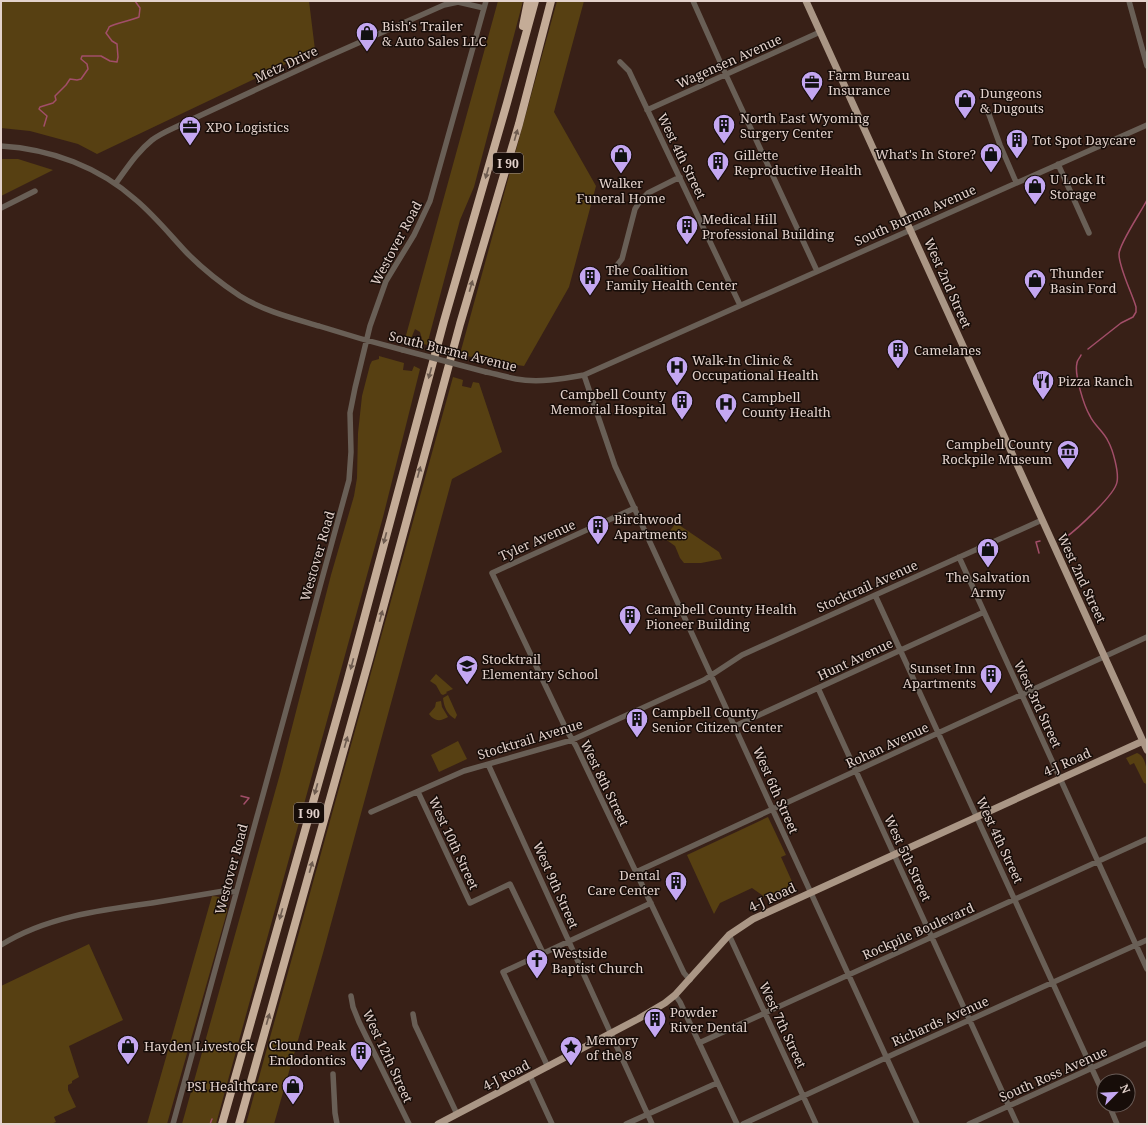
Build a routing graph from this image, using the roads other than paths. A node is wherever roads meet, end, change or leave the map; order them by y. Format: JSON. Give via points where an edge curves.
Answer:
{"nodes":[{"id":1,"x":486,"y":1,"type":"edge"},
{"id":2,"x":528,"y":1,"type":"edge"},
{"id":3,"x":535,"y":1,"type":"edge"},
{"id":4,"x":551,"y":1,"type":"edge"},
{"id":5,"x":693,"y":1,"type":"edge"},
{"id":6,"x":806,"y":1,"type":"edge"},
{"id":7,"x":1129,"y":1,"type":"edge"},
{"id":8,"x":484,"y":8,"type":"junction"},
{"id":9,"x":820,"y":32,"type":"junction"},
{"id":10,"x":620,"y":62,"type":"dead end"},
{"id":11,"x":1147,"y":66,"type":"edge"},
{"id":12,"x":726,"y":75,"type":"junction"},
{"id":13,"x":507,"y":103,"type":"junction"},
{"id":14,"x":987,"y":109,"type":"dead end"},
{"id":15,"x":647,"y":110,"type":"junction"},
{"id":16,"x":1147,"y":125,"type":"edge"},
{"id":17,"x":1,"y":146,"type":"edge"},
{"id":18,"x":1058,"y":164,"type":"junction"},
{"id":19,"x":680,"y":177,"type":"junction"},
{"id":20,"x":1016,"y":182,"type":"junction"},
{"id":21,"x":116,"y":183,"type":"junction"},
{"id":22,"x":35,"y":191,"type":"dead end"},
{"id":23,"x":1,"y":208,"type":"edge"},
{"id":24,"x":910,"y":230,"type":"junction"},
{"id":25,"x":1090,"y":233,"type":"dead end"},
{"id":26,"x":614,"y":270,"type":"dead end"},
{"id":27,"x":817,"y":271,"type":"junction"},
{"id":28,"x":740,"y":304,"type":"junction"},
{"id":29,"x":366,"y":340,"type":"junction"},
{"id":30,"x":584,"y":375,"type":"junction"},
{"id":31,"x":635,"y":508,"type":"junction"},
{"id":32,"x":1042,"y":520,"type":"junction"},
{"id":33,"x":959,"y":557,"type":"junction"},
{"id":34,"x":492,"y":573,"type":"joint"},
{"id":35,"x":875,"y":595,"type":"junction"},
{"id":36,"x":984,"y":612,"type":"junction"},
{"id":37,"x":1147,"y":637,"type":"edge"},
{"id":38,"x":900,"y":650,"type":"junction"},
{"id":39,"x":1105,"y":656,"type":"junction"},
{"id":40,"x":711,"y":675,"type":"junction"},
{"id":41,"x":818,"y":688,"type":"junction"},
{"id":42,"x":1022,"y":695,"type":"junction"},
{"id":43,"x":735,"y":726,"type":"junction"},
{"id":44,"x":938,"y":733,"type":"junction"},
{"id":45,"x":1145,"y":739,"type":"edge"},
{"id":46,"x":572,"y":740,"type":"junction"},
{"id":47,"x":1147,"y":750,"type":"edge"},
{"id":48,"x":488,"y":764,"type":"junction"},
{"id":49,"x":856,"y":771,"type":"junction"},
{"id":50,"x":1060,"y":778,"type":"junction"},
{"id":51,"x":418,"y":792,"type":"junction"},
{"id":52,"x":772,"y":809,"type":"junction"},
{"id":53,"x":370,"y":812,"type":"dead end"},
{"id":54,"x":977,"y":816,"type":"junction"},
{"id":55,"x":1147,"y":839,"type":"edge"},
{"id":56,"x":894,"y":854,"type":"junction"},
{"id":57,"x":1098,"y":862,"type":"junction"},
{"id":58,"x":636,"y":872,"type":"junction"},
{"id":59,"x":236,"y":892,"type":"junction"},
{"id":60,"x":810,"y":892,"type":"junction"},
{"id":61,"x":1014,"y":899,"type":"junction"},
{"id":62,"x":651,"y":904,"type":"junction"},
{"id":63,"x":729,"y":935,"type":"junction"},
{"id":64,"x":932,"y":937,"type":"junction"},
{"id":65,"x":1147,"y":940,"type":"edge"},
{"id":66,"x":569,"y":941,"type":"junction"},
{"id":67,"x":1,"y":945,"type":"edge"},
{"id":68,"x":1136,"y":945,"type":"junction"},
{"id":69,"x":543,"y":953,"type":"junction"},
{"id":70,"x":1147,"y":969,"type":"edge"},
{"id":71,"x":848,"y":975,"type":"junction"},
{"id":72,"x":690,"y":980,"type":"junction"},
{"id":73,"x":1053,"y":983,"type":"junction"},
{"id":74,"x":675,"y":995,"type":"junction"},
{"id":75,"x":351,"y":996,"type":"dead end"},
{"id":76,"x":765,"y":1013,"type":"junction"},
{"id":77,"x":413,"y":1014,"type":"dead end"},
{"id":78,"x":969,"y":1020,"type":"junction"},
{"id":79,"x":611,"y":1033,"type":"junction"},
{"id":80,"x":699,"y":1043,"type":"junction"},
{"id":81,"x":1147,"y":1043,"type":"edge"},
{"id":82,"x":887,"y":1058,"type":"junction"},
{"id":83,"x":548,"y":1067,"type":"junction"},
{"id":84,"x":1092,"y":1068,"type":"junction"},
{"id":85,"x":332,"y":1074,"type":"dead end"},
{"id":86,"x":530,"y":1076,"type":"junction"},
{"id":87,"x":1096,"y":1077,"type":"edge"},
{"id":88,"x":717,"y":1083,"type":"junction"},
{"id":89,"x":804,"y":1096,"type":"junction"},
{"id":90,"x":1009,"y":1106,"type":"junction"},
{"id":91,"x":1112,"y":1113,"type":"edge"},
{"id":92,"x":457,"y":1114,"type":"junction"},
{"id":93,"x":648,"y":1114,"type":"junction"},
{"id":94,"x":449,"y":1121,"type":"edge"},
{"id":95,"x":173,"y":1124,"type":"edge"},
{"id":96,"x":222,"y":1124,"type":"edge"},
{"id":97,"x":239,"y":1124,"type":"edge"},
{"id":98,"x":337,"y":1124,"type":"edge"},
{"id":99,"x":409,"y":1124,"type":"edge"},
{"id":100,"x":438,"y":1124,"type":"edge"},
{"id":101,"x":552,"y":1124,"type":"edge"},
{"id":102,"x":626,"y":1124,"type":"edge"},
{"id":103,"x":652,"y":1124,"type":"edge"},
{"id":104,"x":736,"y":1124,"type":"edge"},
{"id":105,"x":743,"y":1124,"type":"edge"},
{"id":106,"x":816,"y":1124,"type":"edge"},
{"id":107,"x":918,"y":1124,"type":"edge"},
{"id":108,"x":969,"y":1124,"type":"edge"},
{"id":109,"x":1017,"y":1124,"type":"edge"},
{"id":110,"x":1117,"y":1124,"type":"edge"}],
"edges":[{"from":1,"to":8,"type":"street","name":"Westover Road"},
{"from":2,"to":13,"type":"highway","number":"I 90"},
{"from":3,"to":13,"type":"highway","number":"I 90"},
{"from":97,"to":4,"type":"highway","number":"I 90","one_way":true,"via":[[460,324],[520,124]]},
{"from":5,"to":12,"type":"street"},
{"from":6,"to":9,"type":"main road","name":"West 2nd Street"},
{"from":7,"to":11,"type":"street"},
{"from":8,"to":21,"type":"street","name":"Metz Drive","via":[[458,2],[444,5],[194,118],[151,141]]},
{"from":8,"to":29,"type":"street","name":"Westover Road","via":[[430,201],[414,235],[386,281]]},
{"from":9,"to":12,"type":"street","name":"Wagensen Avenue"},
{"from":9,"to":24,"type":"main road","name":"West 2nd Street"},
{"from":10,"to":15,"type":"street","name":"West 4th Street","via":[[629,71]]},
{"from":12,"to":15,"type":"street","name":"Wagensen Avenue"},
{"from":12,"to":27,"type":"street"},
{"from":13,"to":96,"type":"highway","number":"I 90","one_way":true,"via":[[444,321],[347,682]]},
{"from":14,"to":20,"type":"street"},
{"from":15,"to":19,"type":"street","name":"West 4th Street"},
{"from":16,"to":18,"type":"street","name":"South Burma Avenue"},
{"from":17,"to":21,"type":"street","name":"South Burma Avenue","via":[[68,159]]},
{"from":18,"to":20,"type":"street","name":"South Burma Avenue"},
{"from":18,"to":25,"type":"street"},
{"from":19,"to":26,"type":"street","via":[[648,193],[640,201],[635,209],[622,259]]},
{"from":19,"to":28,"type":"street","name":"West 4th Street"},
{"from":20,"to":24,"type":"street","name":"South Burma Avenue"},
{"from":21,"to":29,"type":"street","name":"South Burma Avenue","via":[[137,200],[189,255],[239,295],[265,309],[290,318]]},
{"from":22,"to":23,"type":"street"},
{"from":24,"to":27,"type":"street","name":"South Burma Avenue"},
{"from":24,"to":32,"type":"main road","name":"West 2nd Street"},
{"from":27,"to":28,"type":"street","name":"South Burma Avenue"},
{"from":28,"to":30,"type":"street","name":"South Burma Avenue"},
{"from":29,"to":30,"type":"street","name":"South Burma Avenue","bridge":true,"via":[[517,379],[563,379]]},
{"from":29,"to":59,"type":"street","name":"Westover Road","via":[[350,413],[349,480]]},
{"from":30,"to":31,"type":"street","name":"West 6th Street","via":[[615,466]]},
{"from":31,"to":34,"type":"street","name":"Tyler Avenue"},
{"from":31,"to":40,"type":"street","name":"West 6th Street"},
{"from":32,"to":33,"type":"street","name":"Stocktrail Avenue"},
{"from":32,"to":39,"type":"main road","name":"West 2nd Street"},
{"from":33,"to":35,"type":"street","name":"Stocktrail Avenue"},
{"from":33,"to":36,"type":"street","name":"West 3rd Street"},
{"from":34,"to":46,"type":"street","name":"West 8th Street"},
{"from":35,"to":38,"type":"street","name":"West 4th Street"},
{"from":35,"to":40,"type":"street","name":"Stocktrail Avenue","via":[[742,654]]},
{"from":36,"to":38,"type":"street","name":"Hunt Avenue"},
{"from":36,"to":42,"type":"street","name":"West 3rd Street"},
{"from":37,"to":39,"type":"street","name":"Rohan Avenue"},
{"from":38,"to":41,"type":"street","name":"Hunt Avenue"},
{"from":38,"to":44,"type":"street","name":"West 4th Street"},
{"from":39,"to":42,"type":"street","name":"Rohan Avenue"},
{"from":39,"to":45,"type":"main road","name":"West 2nd Street"},
{"from":40,"to":43,"type":"street","name":"West 6th Street"},
{"from":40,"to":46,"type":"street","name":"Stocktrail Avenue"},
{"from":41,"to":43,"type":"street","name":"Hunt Avenue"},
{"from":41,"to":49,"type":"street","name":"West 5th Street"},
{"from":42,"to":44,"type":"street","name":"Rohan Avenue"},
{"from":42,"to":50,"type":"street","name":"West 3rd Street"},
{"from":43,"to":52,"type":"street","name":"West 6th Street"},
{"from":44,"to":49,"type":"street","name":"Rohan Avenue"},
{"from":44,"to":54,"type":"street","name":"West 4th Street"},
{"from":45,"to":47,"type":"main road","name":"West 2nd Street"},
{"from":45,"to":50,"type":"main road","name":"4-J Road"},
{"from":46,"to":48,"type":"street","name":"Stocktrail Avenue"},
{"from":46,"to":58,"type":"street","name":"West 8th Street"},
{"from":48,"to":51,"type":"street","name":"Stocktrail Avenue","via":[[464,771]]},
{"from":48,"to":66,"type":"street","name":"West 9th Street"},
{"from":49,"to":52,"type":"street","name":"Rohan Avenue"},
{"from":49,"to":56,"type":"street","name":"West 5th Street"},
{"from":50,"to":54,"type":"main road","name":"4-J Road"},
{"from":50,"to":57,"type":"street","name":"West 3rd Street"},
{"from":51,"to":53,"type":"street","name":"Stocktrail Avenue"},
{"from":51,"to":69,"type":"street","name":"West 10th Street","via":[[470,903],[510,884]]},
{"from":52,"to":58,"type":"street","name":"Rohan Avenue"},
{"from":52,"to":60,"type":"street","name":"West 6th Street"},
{"from":54,"to":56,"type":"main road","name":"4-J Road"},
{"from":54,"to":61,"type":"street","name":"West 4th Street"},
{"from":55,"to":57,"type":"street","name":"Rockpile Boulevard"},
{"from":56,"to":60,"type":"main road","name":"4-J Road"},
{"from":56,"to":64,"type":"street","name":"West 5th Street"},
{"from":57,"to":61,"type":"street","name":"Rockpile Boulevard"},
{"from":57,"to":68,"type":"street","name":"West 3rd Street"},
{"from":58,"to":62,"type":"street","name":"West 8th Street"},
{"from":59,"to":67,"type":"street","via":[[224,891],[65,918],[28,931]]},
{"from":59,"to":95,"type":"street","name":"Westover Road"},
{"from":60,"to":63,"type":"main road","name":"4-J Road","via":[[753,919]]},
{"from":60,"to":71,"type":"street","name":"West 6th Street"},
{"from":61,"to":64,"type":"street","name":"Rockpile Boulevard"},
{"from":61,"to":73,"type":"street","name":"West 4th Street"},
{"from":62,"to":66,"type":"street"},
{"from":62,"to":72,"type":"street","name":"West 8th Street"},
{"from":63,"to":72,"type":"main road","name":"4-J Road"},
{"from":63,"to":76,"type":"street","name":"West 7th Street"},
{"from":64,"to":71,"type":"street","name":"Rockpile Boulevard"},
{"from":64,"to":78,"type":"street","name":"West 5th Street"},
{"from":65,"to":68,"type":"street","name":"Richards Avenue"},
{"from":66,"to":69,"type":"street"},
{"from":66,"to":79,"type":"street","name":"West 9th Street"},
{"from":68,"to":70,"type":"street","name":"West 3rd Street"},
{"from":68,"to":73,"type":"street","name":"Richards Avenue"},
{"from":69,"to":83,"type":"street","via":[[503,972]]},
{"from":71,"to":76,"type":"street","name":"Rockpile Boulevard"},
{"from":71,"to":82,"type":"street","name":"West 6th Street"},
{"from":72,"to":74,"type":"main road","name":"4-J Road"},
{"from":73,"to":78,"type":"street","name":"Richards Avenue"},
{"from":73,"to":84,"type":"street","name":"West 4th Street"},
{"from":74,"to":79,"type":"main road","name":"4-J Road","via":[[649,1013]]},
{"from":74,"to":80,"type":"street"},
{"from":75,"to":99,"type":"street","name":"West 12th Street","via":[[359,1022]]},
{"from":76,"to":80,"type":"street","name":"Rockpile Boulevard"},
{"from":76,"to":89,"type":"street","name":"West 7th Street"},
{"from":77,"to":92,"type":"street","via":[[415,1025]]},
{"from":78,"to":82,"type":"street","name":"Richards Avenue"},
{"from":78,"to":90,"type":"street","name":"West 5th Street"},
{"from":79,"to":83,"type":"main road","name":"4-J Road"},
{"from":79,"to":93,"type":"street","name":"West 9th Street"},
{"from":80,"to":88,"type":"street"},
{"from":81,"to":84,"type":"street","name":"South Ross Avenue"},
{"from":82,"to":89,"type":"street","name":"Richards Avenue"},
{"from":82,"to":107,"type":"street","name":"West 6th Street"},
{"from":83,"to":86,"type":"main road","name":"4-J Road"},
{"from":84,"to":87,"type":"street","name":"West 4th Street"},
{"from":84,"to":90,"type":"street","name":"South Ross Avenue"},
{"from":85,"to":98,"type":"street"},
{"from":86,"to":92,"type":"main road","name":"4-J Road"},
{"from":86,"to":101,"type":"street"},
{"from":88,"to":93,"type":"street"},
{"from":88,"to":104,"type":"street"},
{"from":89,"to":105,"type":"street","name":"Richards Avenue"},
{"from":89,"to":106,"type":"street","name":"West 7th Street"},
{"from":90,"to":108,"type":"street","name":"South Ross Avenue"},
{"from":90,"to":109,"type":"street","name":"West 5th Street"},
{"from":91,"to":110,"type":"street"},
{"from":92,"to":94,"type":"main road","name":"4-J Road"},
{"from":93,"to":102,"type":"street"},
{"from":93,"to":103,"type":"street","name":"West 9th Street"},
{"from":94,"to":100,"type":"main road","name":"4-J Road"}]}
